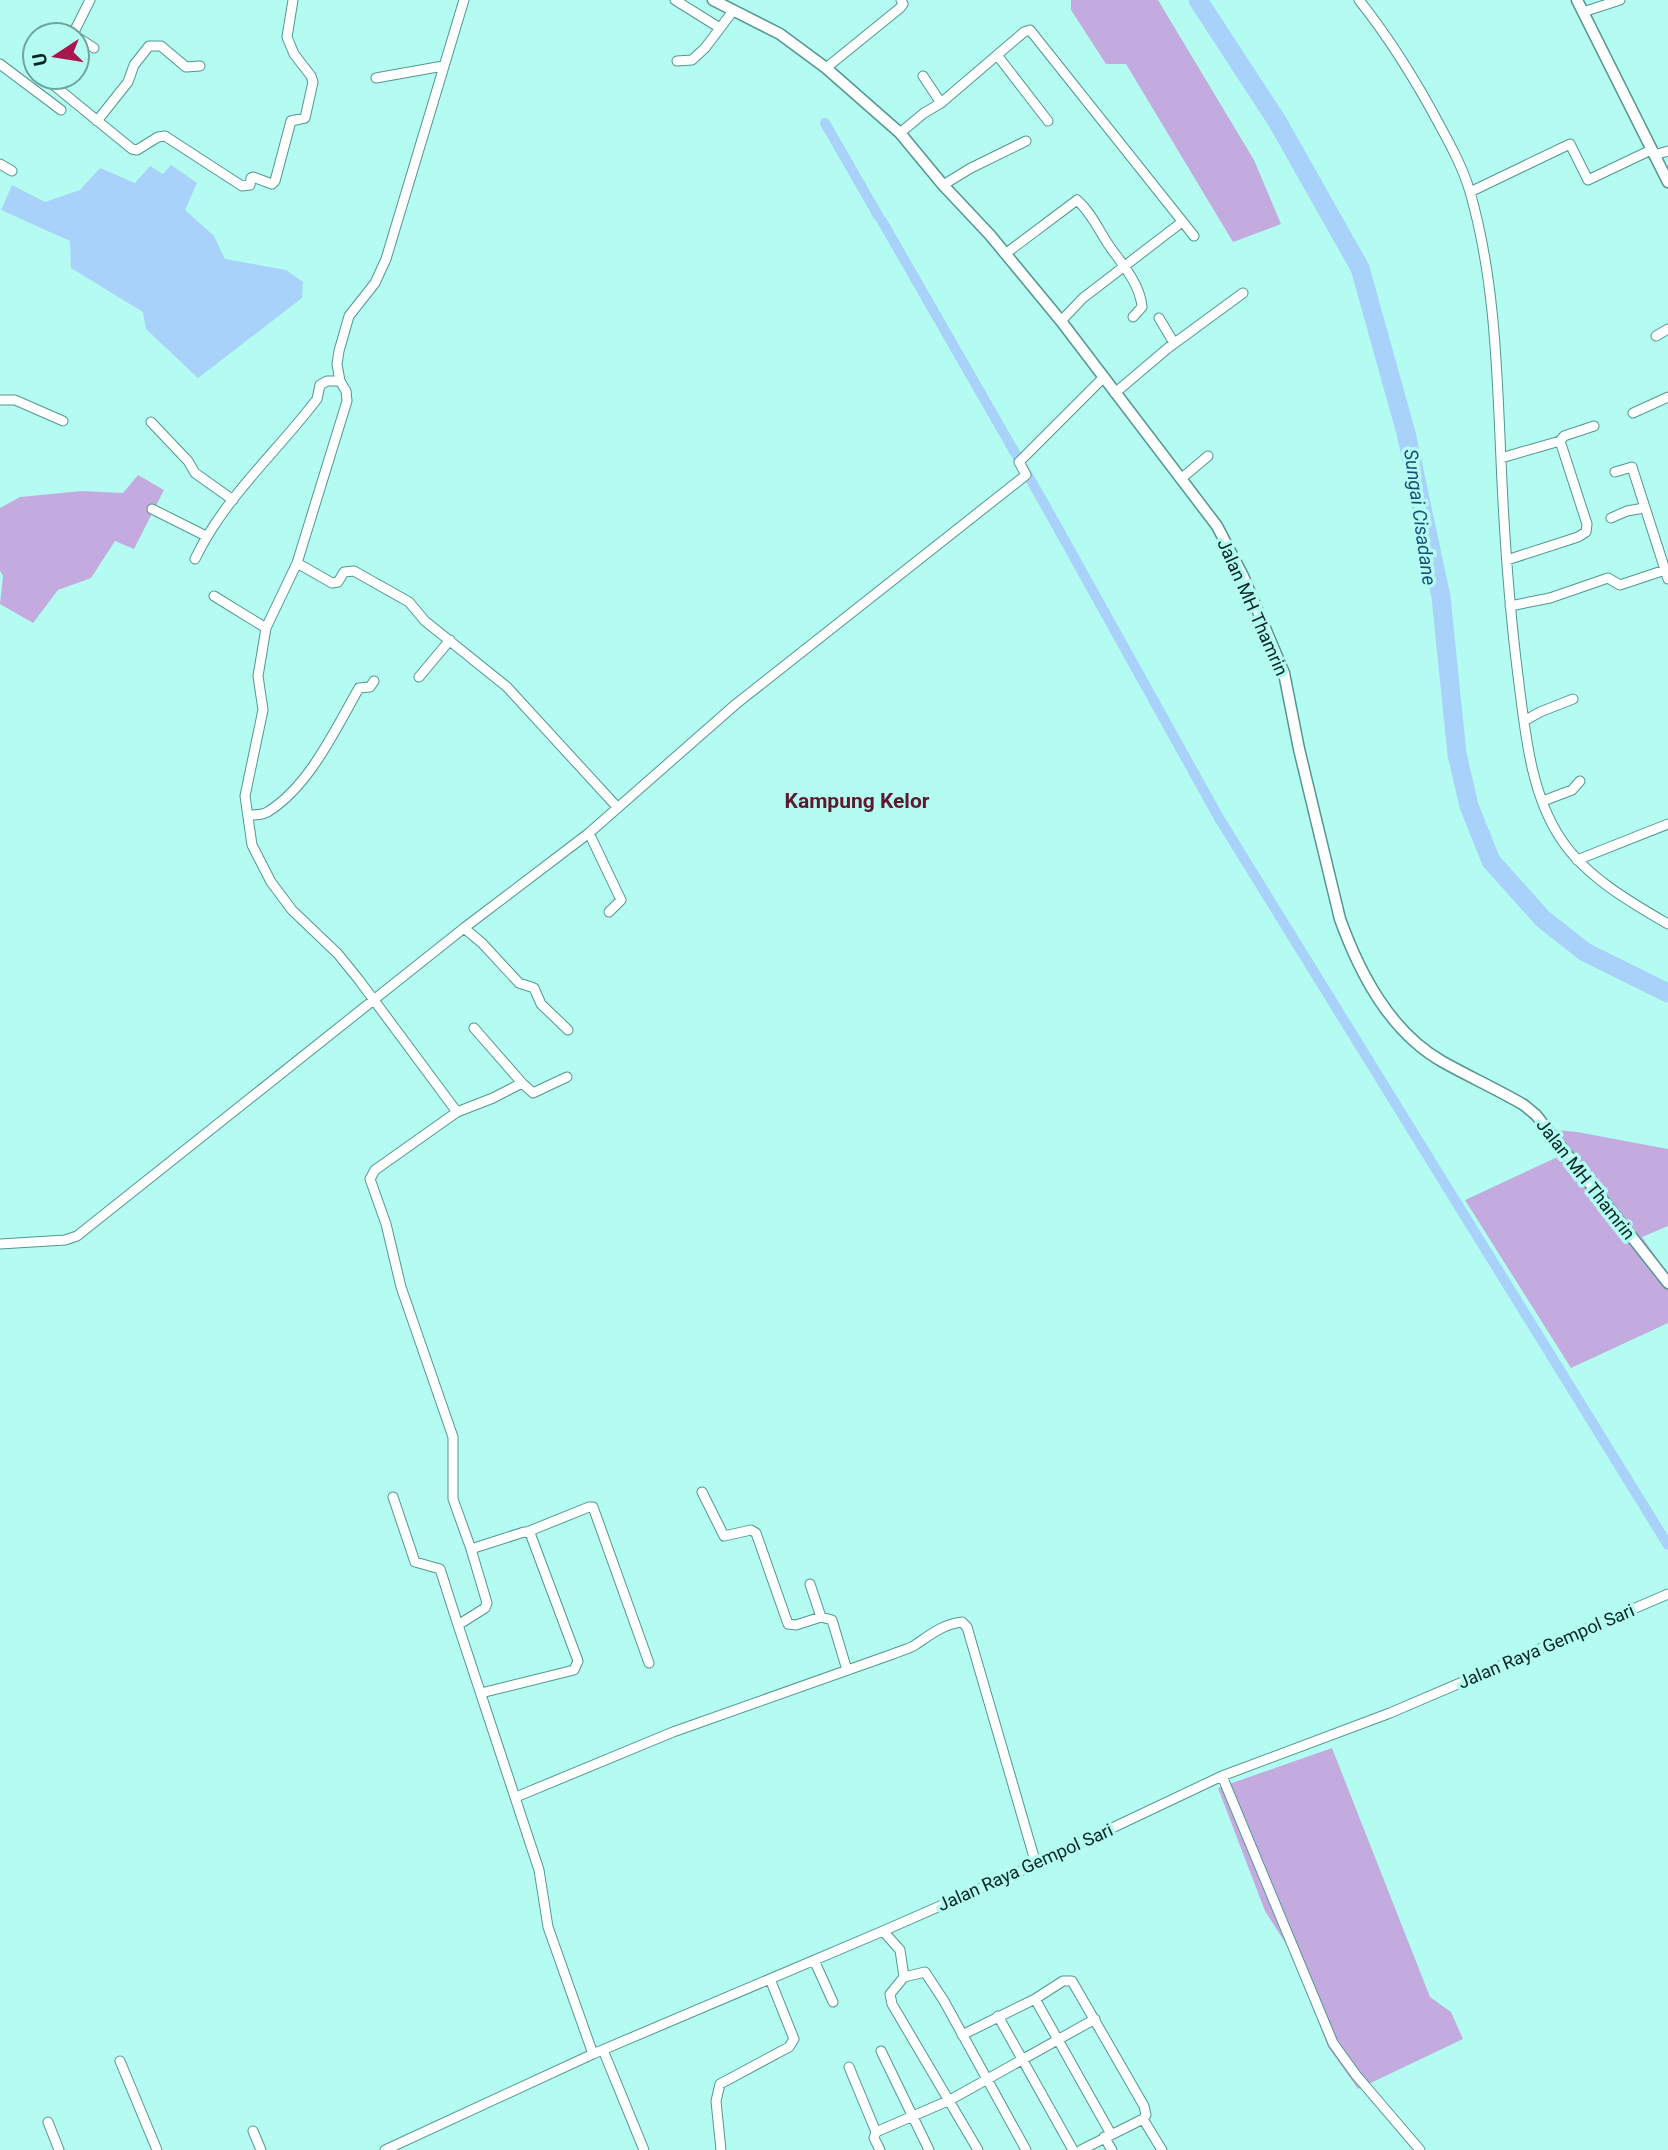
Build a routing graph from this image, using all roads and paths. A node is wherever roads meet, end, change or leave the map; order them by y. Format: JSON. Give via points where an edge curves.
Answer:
{"nodes":[{"id":1,"x":90,"y":0,"type":"edge"},
{"id":2,"x":293,"y":0,"type":"edge"},
{"id":3,"x":464,"y":0,"type":"edge"},
{"id":4,"x":675,"y":0,"type":"edge"},
{"id":5,"x":901,"y":0,"type":"edge"},
{"id":6,"x":1359,"y":0,"type":"edge"},
{"id":7,"x":1577,"y":0,"type":"edge"},
{"id":8,"x":1620,"y":0,"type":"edge"},
{"id":9,"x":725,"y":12,"type":"edge"},
{"id":10,"x":1583,"y":12,"type":"junction"},
{"id":11,"x":80,"y":21,"type":"edge"},
{"id":12,"x":91,"y":46,"type":"edge"},
{"id":13,"x":94,"y":48,"type":"dead end"},
{"id":14,"x":997,"y":55,"type":"junction"},
{"id":15,"x":677,"y":61,"type":"dead end"},
{"id":16,"x":0,"y":64,"type":"edge"},
{"id":17,"x":200,"y":66,"type":"dead end"},
{"id":18,"x":443,"y":66,"type":"junction"},
{"id":19,"x":826,"y":68,"type":"junction"},
{"id":20,"x":923,"y":76,"type":"dead end"},
{"id":21,"x":376,"y":78,"type":"dead end"},
{"id":22,"x":21,"y":79,"type":"edge"},
{"id":23,"x":37,"y":91,"type":"edge"},
{"id":24,"x":62,"y":91,"type":"edge"},
{"id":25,"x":941,"y":103,"type":"junction"},
{"id":26,"x":61,"y":110,"type":"dead end"},
{"id":27,"x":97,"y":121,"type":"junction"},
{"id":28,"x":1048,"y":121,"type":"dead end"},
{"id":29,"x":900,"y":133,"type":"junction"},
{"id":30,"x":1026,"y":141,"type":"dead end"},
{"id":31,"x":1668,"y":151,"type":"edge"},
{"id":32,"x":1653,"y":153,"type":"junction"},
{"id":33,"x":0,"y":164,"type":"edge"},
{"id":34,"x":12,"y":171,"type":"dead end"},
{"id":35,"x":1668,"y":182,"type":"edge"},
{"id":36,"x":943,"y":185,"type":"junction"},
{"id":37,"x":1470,"y":192,"type":"junction"},
{"id":38,"x":1182,"y":222,"type":"junction"},
{"id":39,"x":1194,"y":236,"type":"dead end"},
{"id":40,"x":1005,"y":254,"type":"junction"},
{"id":41,"x":1125,"y":265,"type":"junction"},
{"id":42,"x":1243,"y":293,"type":"dead end"},
{"id":43,"x":1133,"y":317,"type":"dead end"},
{"id":44,"x":1159,"y":318,"type":"dead end"},
{"id":45,"x":1060,"y":321,"type":"junction"},
{"id":46,"x":1668,"y":329,"type":"edge"},
{"id":47,"x":1656,"y":336,"type":"dead end"},
{"id":48,"x":1174,"y":343,"type":"junction"},
{"id":49,"x":1103,"y":378,"type":"junction"},
{"id":50,"x":340,"y":381,"type":"junction"},
{"id":51,"x":1115,"y":393,"type":"junction"},
{"id":52,"x":1668,"y":397,"type":"edge"},
{"id":53,"x":0,"y":400,"type":"edge"},
{"id":54,"x":1633,"y":413,"type":"dead end"},
{"id":55,"x":63,"y":421,"type":"dead end"},
{"id":56,"x":151,"y":422,"type":"dead end"},
{"id":57,"x":1594,"y":426,"type":"dead end"},
{"id":58,"x":1560,"y":441,"type":"junction"},
{"id":59,"x":1208,"y":456,"type":"dead end"},
{"id":60,"x":1501,"y":458,"type":"junction"},
{"id":61,"x":1615,"y":472,"type":"dead end"},
{"id":62,"x":1182,"y":478,"type":"junction"},
{"id":63,"x":233,"y":500,"type":"junction"},
{"id":64,"x":1644,"y":508,"type":"junction"},
{"id":65,"x":152,"y":509,"type":"dead end"},
{"id":66,"x":1611,"y":518,"type":"dead end"},
{"id":67,"x":206,"y":537,"type":"junction"},
{"id":68,"x":195,"y":559,"type":"dead end"},
{"id":69,"x":1507,"y":559,"type":"junction"},
{"id":70,"x":297,"y":563,"type":"junction"},
{"id":71,"x":1666,"y":569,"type":"edge"},
{"id":72,"x":214,"y":596,"type":"dead end"},
{"id":73,"x":1510,"y":606,"type":"junction"},
{"id":74,"x":266,"y":628,"type":"junction"},
{"id":75,"x":450,"y":640,"type":"junction"},
{"id":76,"x":419,"y":677,"type":"dead end"},
{"id":77,"x":374,"y":681,"type":"dead end"},
{"id":78,"x":1573,"y":699,"type":"dead end"},
{"id":79,"x":1524,"y":722,"type":"junction"},
{"id":80,"x":1580,"y":781,"type":"dead end"},
{"id":81,"x":1543,"y":801,"type":"junction"},
{"id":82,"x":618,"y":808,"type":"junction"},
{"id":83,"x":248,"y":814,"type":"junction"},
{"id":84,"x":1668,"y":824,"type":"edge"},
{"id":85,"x":589,"y":833,"type":"junction"},
{"id":86,"x":1577,"y":860,"type":"junction"},
{"id":87,"x":609,"y":912,"type":"dead end"},
{"id":88,"x":1668,"y":924,"type":"edge"},
{"id":89,"x":464,"y":928,"type":"junction"},
{"id":90,"x":374,"y":1001,"type":"junction"},
{"id":91,"x":474,"y":1028,"type":"dead end"},
{"id":92,"x":568,"y":1030,"type":"dead end"},
{"id":93,"x":567,"y":1077,"type":"dead end"},
{"id":94,"x":522,"y":1083,"type":"junction"},
{"id":95,"x":457,"y":1112,"type":"junction"},
{"id":96,"x":0,"y":1244,"type":"edge"},
{"id":97,"x":1668,"y":1283,"type":"edge"},
{"id":98,"x":702,"y":1492,"type":"dead end"},
{"id":99,"x":393,"y":1497,"type":"dead end"},
{"id":100,"x":527,"y":1532,"type":"junction"},
{"id":101,"x":471,"y":1549,"type":"junction"},
{"id":102,"x":810,"y":1584,"type":"dead end"},
{"id":103,"x":1668,"y":1594,"type":"edge"},
{"id":104,"x":821,"y":1616,"type":"junction"},
{"id":105,"x":458,"y":1625,"type":"junction"},
{"id":106,"x":649,"y":1663,"type":"dead end"},
{"id":107,"x":847,"y":1670,"type":"junction"},
{"id":108,"x":481,"y":1693,"type":"junction"},
{"id":109,"x":1222,"y":1776,"type":"junction"},
{"id":110,"x":516,"y":1797,"type":"junction"},
{"id":111,"x":1036,"y":1864,"type":"junction"},
{"id":112,"x":883,"y":1931,"type":"junction"},
{"id":113,"x":814,"y":1960,"type":"junction"},
{"id":114,"x":904,"y":1977,"type":"junction"},
{"id":115,"x":770,"y":1979,"type":"junction"},
{"id":116,"x":1035,"y":1999,"type":"junction"},
{"id":117,"x":833,"y":2002,"type":"dead end"},
{"id":118,"x":998,"y":2016,"type":"junction"},
{"id":119,"x":1095,"y":2019,"type":"junction"},
{"id":120,"x":962,"y":2035,"type":"junction"},
{"id":121,"x":1059,"y":2041,"type":"junction"},
{"id":122,"x":881,"y":2051,"type":"dead end"},
{"id":123,"x":598,"y":2052,"type":"junction"},
{"id":124,"x":1023,"y":2060,"type":"junction"},
{"id":125,"x":120,"y":2061,"type":"dead end"},
{"id":126,"x":849,"y":2067,"type":"dead end"},
{"id":127,"x":986,"y":2080,"type":"junction"},
{"id":128,"x":950,"y":2100,"type":"junction"},
{"id":129,"x":914,"y":2118,"type":"junction"},
{"id":130,"x":1143,"y":2119,"type":"junction"},
{"id":131,"x":48,"y":2122,"type":"dead end"},
{"id":132,"x":253,"y":2130,"type":"dead end"},
{"id":133,"x":876,"y":2132,"type":"junction"},
{"id":134,"x":1108,"y":2136,"type":"junction"},
{"id":135,"x":58,"y":2150,"type":"edge"},
{"id":136,"x":157,"y":2150,"type":"edge"},
{"id":137,"x":261,"y":2150,"type":"edge"},
{"id":138,"x":385,"y":2150,"type":"edge"},
{"id":139,"x":644,"y":2150,"type":"edge"},
{"id":140,"x":722,"y":2150,"type":"edge"},
{"id":141,"x":880,"y":2150,"type":"edge"},
{"id":142,"x":929,"y":2150,"type":"edge"},
{"id":143,"x":978,"y":2150,"type":"edge"},
{"id":144,"x":1026,"y":2150,"type":"edge"},
{"id":145,"x":1073,"y":2150,"type":"edge"},
{"id":146,"x":1081,"y":2150,"type":"edge"},
{"id":147,"x":1112,"y":2150,"type":"edge"},
{"id":148,"x":1162,"y":2150,"type":"edge"},
{"id":149,"x":1420,"y":2150,"type":"edge"}],
"edges":[{"from":1,"to":11,"type":"street"},
{"from":2,"to":27,"type":"street","via":[[287,37],[313,82],[304,118],[291,121],[274,183],[253,177],[250,185],[242,186],[165,136],[132,149]]},
{"from":3,"to":18,"type":"street"},
{"from":4,"to":9,"type":"street"},
{"from":5,"to":19,"type":"street","via":[[900,8]]},
{"from":6,"to":37,"type":"street","via":[[1419,87],[1456,154]]},
{"from":7,"to":10,"type":"street"},
{"from":8,"to":10,"type":"street"},
{"from":9,"to":15,"type":"street","via":[[705,48],[692,60]]},
{"from":9,"to":19,"type":"street","name":"Jalan MH Thamrin","via":[[780,34]]},
{"from":10,"to":32,"type":"street"},
{"from":12,"to":13,"type":"street"},
{"from":14,"to":25,"type":"street"},
{"from":14,"to":28,"type":"street"},
{"from":14,"to":38,"type":"street","via":[[1024,32],[1033,32]]},
{"from":16,"to":22,"type":"street"},
{"from":17,"to":27,"type":"street","via":[[186,67],[162,46],[149,46]]},
{"from":18,"to":21,"type":"street"},
{"from":18,"to":50,"type":"street","via":[[386,259],[375,283],[349,316],[337,364]]},
{"from":19,"to":29,"type":"street","name":"Jalan MH Thamrin"},
{"from":20,"to":25,"type":"street"},
{"from":23,"to":26,"type":"street"},
{"from":24,"to":27,"type":"street"},
{"from":25,"to":29,"type":"street"},
{"from":29,"to":36,"type":"street","name":"Jalan MH Thamrin"},
{"from":30,"to":36,"type":"street"},
{"from":31,"to":32,"type":"street"},
{"from":32,"to":35,"type":"street"},
{"from":32,"to":37,"type":"street","via":[[1588,180],[1570,144]]},
{"from":33,"to":34,"type":"street"},
{"from":36,"to":40,"type":"street","name":"Jalan MH Thamrin"},
{"from":37,"to":60,"type":"street","via":[[1496,341]]},
{"from":38,"to":39,"type":"street"},
{"from":38,"to":41,"type":"street"},
{"from":40,"to":41,"type":"street","via":[[1077,200]]},
{"from":40,"to":45,"type":"street","name":"Jalan MH Thamrin"},
{"from":41,"to":43,"type":"street","via":[[1141,300],[1142,307]]},
{"from":41,"to":45,"type":"street"},
{"from":42,"to":48,"type":"street"},
{"from":44,"to":48,"type":"street"},
{"from":45,"to":49,"type":"street","name":"Jalan MH Thamrin"},
{"from":46,"to":47,"type":"street"},
{"from":48,"to":51,"type":"street"},
{"from":49,"to":51,"type":"street","name":"Jalan MH Thamrin"},
{"from":49,"to":82,"type":"street","via":[[1019,462],[1026,475],[736,704]]},
{"from":50,"to":63,"type":"street","via":[[320,385],[309,410]]},
{"from":50,"to":70,"type":"street","via":[[347,401]]},
{"from":51,"to":62,"type":"street","name":"Jalan MH Thamrin"},
{"from":52,"to":54,"type":"street"},
{"from":53,"to":55,"type":"street","via":[[15,400]]},
{"from":56,"to":63,"type":"street","via":[[195,473]]},
{"from":57,"to":58,"type":"street"},
{"from":58,"to":60,"type":"street"},
{"from":58,"to":69,"type":"street","via":[[1586,532]]},
{"from":59,"to":62,"type":"street"},
{"from":60,"to":69,"type":"street"},
{"from":61,"to":64,"type":"street","via":[[1632,467]]},
{"from":62,"to":97,"type":"street","name":"Jalan MH Thamrin","via":[[1217,526],[1238,566],[1284,673],[1340,919],[1373,989],[1396,1023],[1441,1061],[1536,1115]]},
{"from":63,"to":67,"type":"street"},
{"from":64,"to":66,"type":"street"},
{"from":64,"to":71,"type":"street"},
{"from":65,"to":67,"type":"street"},
{"from":67,"to":68,"type":"street"},
{"from":69,"to":73,"type":"street"},
{"from":70,"to":74,"type":"street"},
{"from":70,"to":75,"type":"street","via":[[332,583],[344,572],[354,571],[409,602]]},
{"from":71,"to":73,"type":"street","via":[[1620,585],[1608,578]]},
{"from":72,"to":74,"type":"street"},
{"from":73,"to":79,"type":"street"},
{"from":74,"to":83,"type":"street","via":[[258,676],[263,709],[245,796]]},
{"from":75,"to":76,"type":"street"},
{"from":75,"to":82,"type":"street","via":[[507,687]]},
{"from":77,"to":83,"type":"street","via":[[370,687],[359,688],[318,761],[298,785],[268,813]]},
{"from":78,"to":79,"type":"street"},
{"from":79,"to":81,"type":"street"},
{"from":80,"to":81,"type":"street","via":[[1572,790]]},
{"from":81,"to":86,"type":"street","via":[[1559,836]]},
{"from":82,"to":85,"type":"street"},
{"from":83,"to":90,"type":"street","via":[[252,845],[271,882],[292,910],[338,954]]},
{"from":84,"to":86,"type":"street"},
{"from":85,"to":87,"type":"street","via":[[621,900]]},
{"from":85,"to":89,"type":"street"},
{"from":86,"to":88,"type":"street"},
{"from":89,"to":90,"type":"street"},
{"from":89,"to":92,"type":"street","via":[[519,983],[534,988],[541,1004]]},
{"from":90,"to":95,"type":"street"},
{"from":90,"to":96,"type":"street","via":[[77,1236]]},
{"from":91,"to":94,"type":"street"},
{"from":93,"to":94,"type":"street","via":[[536,1093]]},
{"from":94,"to":95,"type":"street"},
{"from":95,"to":101,"type":"street","via":[[370,1175],[370,1182],[453,1437],[453,1499]]},
{"from":98,"to":104,"type":"street","via":[[724,1536],[756,1533],[788,1624]]},
{"from":99,"to":105,"type":"street","via":[[415,1562],[440,1569]]},
{"from":100,"to":101,"type":"street"},
{"from":100,"to":106,"type":"street","via":[[593,1507]]},
{"from":100,"to":108,"type":"street","via":[[578,1666]]},
{"from":101,"to":105,"type":"street","via":[[487,1603]]},
{"from":102,"to":104,"type":"street"},
{"from":103,"to":109,"type":"street","name":"Jalan Raya Gempol Sari","via":[[1390,1713]]},
{"from":104,"to":107,"type":"street","via":[[832,1620]]},
{"from":105,"to":108,"type":"street"},
{"from":107,"to":110,"type":"street","via":[[673,1732]]},
{"from":107,"to":111,"type":"street","via":[[915,1645],[950,1624],[964,1623]]},
{"from":108,"to":110,"type":"street"},
{"from":109,"to":111,"type":"street","name":"Jalan Raya Gempol Sari"},
{"from":109,"to":149,"type":"street","via":[[1333,2043]]},
{"from":110,"to":123,"type":"street","via":[[539,1870],[548,1927]]},
{"from":111,"to":112,"type":"street","name":"Jalan Raya Gempol Sari"},
{"from":112,"to":113,"type":"street","name":"Jalan Raya Gempol Sari"},
{"from":112,"to":114,"type":"street","via":[[900,1950]]},
{"from":113,"to":115,"type":"street","name":"Jalan Raya Gempol Sari"},
{"from":113,"to":117,"type":"street"},
{"from":114,"to":120,"type":"street","via":[[925,1972]]},
{"from":114,"to":128,"type":"street","via":[[890,1994],[892,2004]]},
{"from":115,"to":123,"type":"street","name":"Jalan Raya Gempol Sari"},
{"from":115,"to":140,"type":"street","via":[[794,2039],[789,2047],[720,2084],[716,2101]]},
{"from":116,"to":118,"type":"street"},
{"from":116,"to":119,"type":"street","via":[[1069,1980]]},
{"from":116,"to":121,"type":"street"},
{"from":118,"to":120,"type":"street"},
{"from":118,"to":124,"type":"street"},
{"from":119,"to":121,"type":"street"},
{"from":119,"to":130,"type":"street","via":[[1144,2106]]},
{"from":120,"to":127,"type":"street"},
{"from":121,"to":124,"type":"street"},
{"from":121,"to":134,"type":"street"},
{"from":122,"to":129,"type":"street"},
{"from":123,"to":138,"type":"street","name":"Jalan Raya Gempol Sari"},
{"from":123,"to":139,"type":"street"},
{"from":124,"to":127,"type":"street"},
{"from":124,"to":145,"type":"street"},
{"from":125,"to":136,"type":"street"},
{"from":126,"to":133,"type":"street"},
{"from":127,"to":128,"type":"street"},
{"from":127,"to":144,"type":"street"},
{"from":128,"to":129,"type":"street"},
{"from":128,"to":143,"type":"street"},
{"from":129,"to":133,"type":"street"},
{"from":129,"to":142,"type":"street"},
{"from":130,"to":134,"type":"street"},
{"from":130,"to":148,"type":"street"},
{"from":131,"to":135,"type":"street"},
{"from":132,"to":137,"type":"street"},
{"from":133,"to":141,"type":"street"},
{"from":134,"to":146,"type":"street"},
{"from":134,"to":147,"type":"street"}]}
